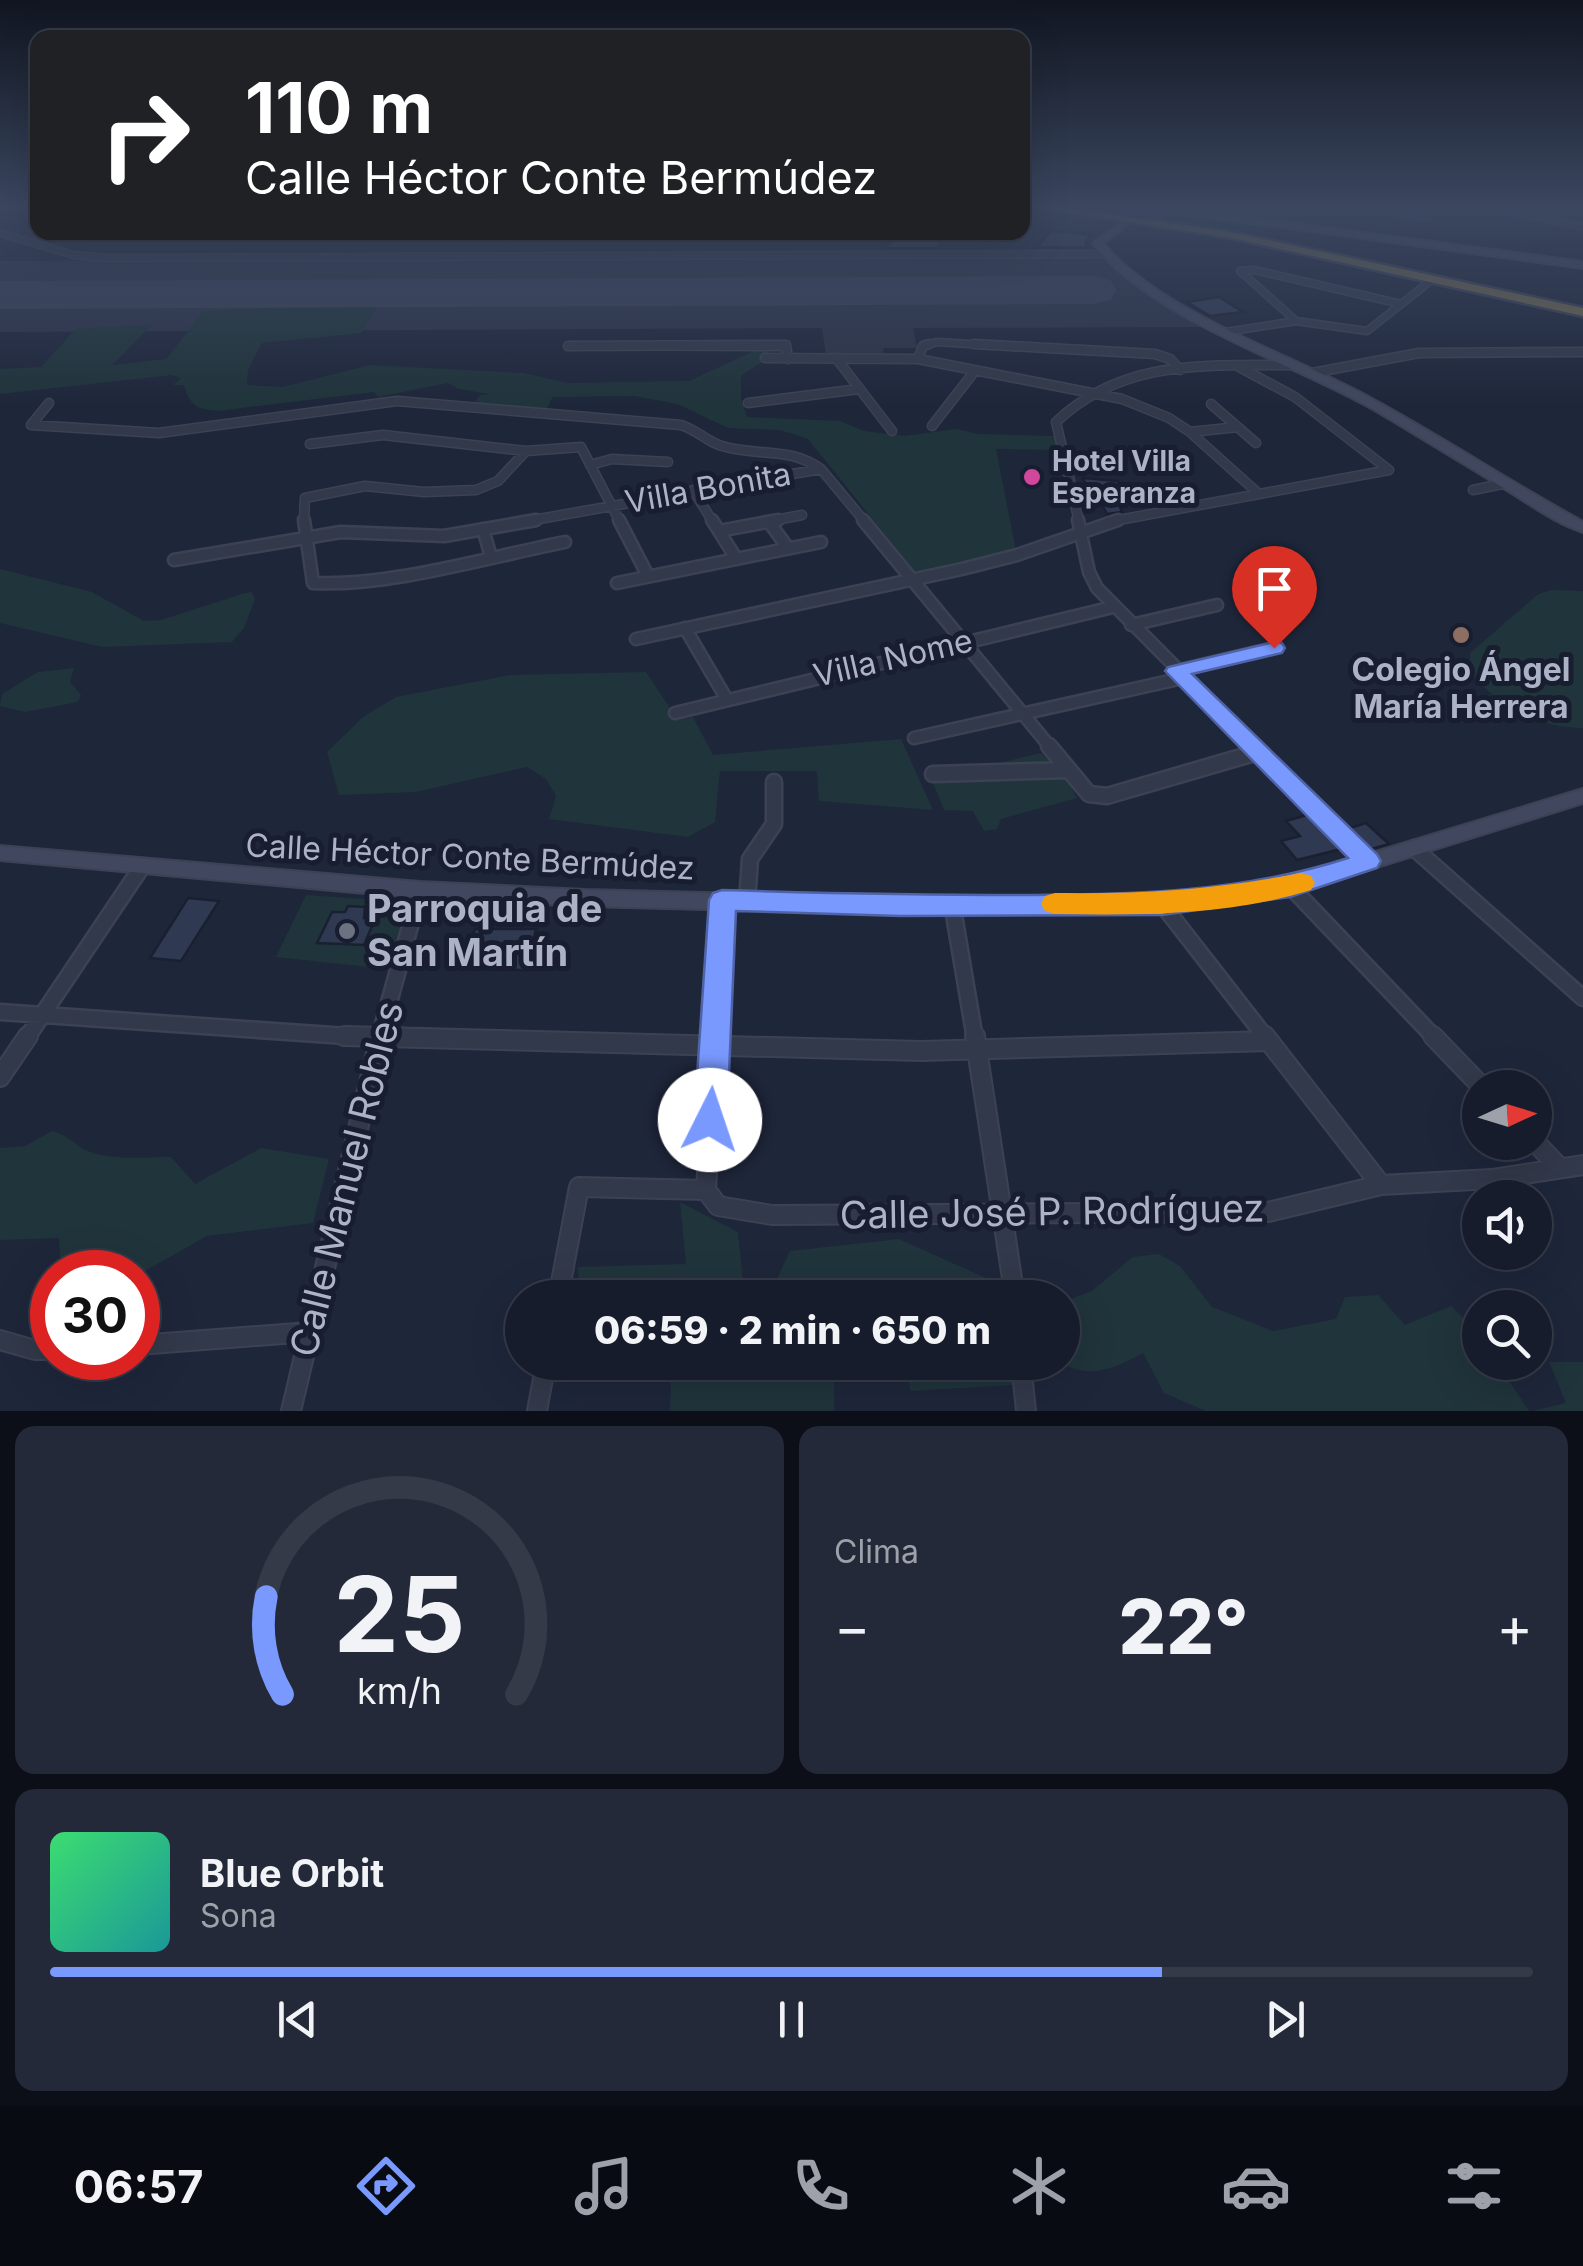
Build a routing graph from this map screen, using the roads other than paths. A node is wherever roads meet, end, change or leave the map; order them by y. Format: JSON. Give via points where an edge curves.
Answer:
{"nodes":[{"id":1,"x":1130,"y":275,"type":"edge"},
{"id":2,"x":1246,"y":275,"type":"edge"},
{"id":3,"x":1264,"y":275,"type":"edge"},
{"id":4,"x":1414,"y":275,"type":"edge"},
{"id":5,"x":1417,"y":275,"type":"edge"},
{"id":6,"x":1433,"y":279,"type":"junction"},
{"id":7,"x":1401,"y":304,"type":"junction"},
{"id":8,"x":1583,"y":310,"type":"edge"},
{"id":9,"x":1296,"y":321,"type":"junction"},
{"id":10,"x":1226,"y":332,"type":"junction"},
{"id":11,"x":568,"y":346,"type":"dead end"},
{"id":12,"x":1583,"y":352,"type":"edge"},
{"id":13,"x":765,"y":358,"type":"dead end"},
{"id":14,"x":836,"y":358,"type":"junction"},
{"id":15,"x":918,"y":358,"type":"junction"},
{"id":16,"x":788,"y":359,"type":"junction"},
{"id":17,"x":1292,"y":364,"type":"junction"},
{"id":18,"x":1239,"y":366,"type":"junction"},
{"id":19,"x":1180,"y":370,"type":"junction"},
{"id":20,"x":974,"y":372,"type":"junction"},
{"id":21,"x":1312,"y":373,"type":"junction"},
{"id":22,"x":860,"y":389,"type":"junction"},
{"id":23,"x":1096,"y":393,"type":"junction"},
{"id":24,"x":49,"y":403,"type":"dead end"},
{"id":25,"x":748,"y":403,"type":"dead end"},
{"id":26,"x":1211,"y":404,"type":"dead end"},
{"id":27,"x":932,"y":426,"type":"dead end"},
{"id":28,"x":1238,"y":428,"type":"junction"},
{"id":29,"x":892,"y":432,"type":"dead end"},
{"id":30,"x":1190,"y":432,"type":"junction"},
{"id":31,"x":1256,"y":443,"type":"dead end"},
{"id":32,"x":310,"y":444,"type":"dead end"},
{"id":33,"x":526,"y":451,"type":"junction"},
{"id":34,"x":668,"y":462,"type":"dead end"},
{"id":35,"x":590,"y":465,"type":"junction"},
{"id":36,"x":821,"y":469,"type":"junction"},
{"id":37,"x":1507,"y":483,"type":"junction"},
{"id":38,"x":693,"y":490,"type":"junction"},
{"id":39,"x":1473,"y":490,"type":"dead end"},
{"id":40,"x":1260,"y":494,"type":"junction"},
{"id":41,"x":612,"y":504,"type":"junction"},
{"id":42,"x":802,"y":515,"type":"dead end"},
{"id":43,"x":769,"y":522,"type":"junction"},
{"id":44,"x":1583,"y":528,"type":"edge"},
{"id":45,"x":484,"y":529,"type":"junction"},
{"id":46,"x":1079,"y":530,"type":"junction"},
{"id":47,"x":719,"y":531,"type":"junction"},
{"id":48,"x":308,"y":538,"type":"junction"},
{"id":49,"x":565,"y":542,"type":"dead end"},
{"id":50,"x":822,"y":542,"type":"dead end"},
{"id":51,"x":788,"y":548,"type":"junction"},
{"id":52,"x":491,"y":556,"type":"junction"},
{"id":53,"x":736,"y":558,"type":"junction"},
{"id":54,"x":174,"y":560,"type":"dead end"},
{"id":55,"x":648,"y":576,"type":"junction"},
{"id":56,"x":912,"y":581,"type":"junction"},
{"id":57,"x":617,"y":582,"type":"dead end"},
{"id":58,"x":1217,"y":605,"type":"dead end"},
{"id":59,"x":1113,"y":607,"type":"junction"},
{"id":60,"x":1132,"y":625,"type":"junction"},
{"id":61,"x":686,"y":628,"type":"junction"},
{"id":62,"x":636,"y":639,"type":"dead end"},
{"id":63,"x":961,"y":642,"type":"junction"},
{"id":64,"x":1274,"y":648,"type":"dead end"},
{"id":65,"x":1180,"y":675,"type":"junction"},
{"id":66,"x":726,"y":698,"type":"junction"},
{"id":67,"x":1018,"y":712,"type":"junction"},
{"id":68,"x":675,"y":713,"type":"dead end"},
{"id":69,"x":914,"y":738,"type":"dead end"},
{"id":70,"x":1258,"y":752,"type":"junction"},
{"id":71,"x":1068,"y":770,"type":"junction"},
{"id":72,"x":933,"y":774,"type":"dead end"},
{"id":73,"x":774,"y":782,"type":"dead end"},
{"id":74,"x":1583,"y":796,"type":"edge"},
{"id":75,"x":1414,"y":848,"type":"junction"},
{"id":76,"x":0,"y":853,"type":"edge"},
{"id":77,"x":1368,"y":861,"type":"junction"},
{"id":78,"x":142,"y":868,"type":"junction"},
{"id":79,"x":1290,"y":886,"type":"junction"},
{"id":80,"x":420,"y":890,"type":"junction"},
{"id":81,"x":722,"y":900,"type":"junction"},
{"id":82,"x":746,"y":902,"type":"junction"},
{"id":83,"x":952,"y":903,"type":"junction"},
{"id":84,"x":1162,"y":904,"type":"junction"},
{"id":85,"x":1583,"y":998,"type":"edge"},
{"id":86,"x":0,"y":1012,"type":"edge"},
{"id":87,"x":43,"y":1013,"type":"junction"},
{"id":88,"x":379,"y":1038,"type":"junction"},
{"id":89,"x":1269,"y":1042,"type":"junction"},
{"id":90,"x":977,"y":1048,"type":"junction"},
{"id":91,"x":715,"y":1049,"type":"junction"},
{"id":92,"x":1466,"y":1070,"type":"edge"},
{"id":93,"x":0,"y":1077,"type":"edge"},
{"id":94,"x":1552,"y":1160,"type":"edge"},
{"id":95,"x":1583,"y":1165,"type":"edge"},
{"id":96,"x":1560,"y":1168,"type":"junction"},
{"id":97,"x":1381,"y":1185,"type":"junction"},
{"id":98,"x":706,"y":1190,"type":"junction"},
{"id":99,"x":1005,"y":1214,"type":"junction"},
{"id":100,"x":561,"y":1280,"type":"edge"},
{"id":101,"x":1012,"y":1280,"type":"edge"},
{"id":102,"x":310,"y":1332,"type":"junction"},
{"id":103,"x":0,"y":1340,"type":"edge"},
{"id":104,"x":160,"y":1343,"type":"edge"},
{"id":105,"x":30,"y":1349,"type":"edge"},
{"id":106,"x":543,"y":1380,"type":"edge"},
{"id":107,"x":1023,"y":1380,"type":"edge"},
{"id":108,"x":291,"y":1411,"type":"edge"},
{"id":109,"x":538,"y":1411,"type":"edge"},
{"id":110,"x":1026,"y":1411,"type":"edge"}],
"edges":[{"from":1,"to":10,"type":"street"},
{"from":2,"to":9,"type":"street"},
{"from":3,"to":7,"type":"street"},
{"from":4,"to":6,"type":"highway"},
{"from":5,"to":8,"type":"highway"},
{"from":6,"to":7,"type":"street"},
{"from":6,"to":8,"type":"highway"},
{"from":7,"to":9,"type":"street","via":[[1365,332]]},
{"from":9,"to":10,"type":"street"},
{"from":10,"to":17,"type":"street"},
{"from":11,"to":16,"type":"street","via":[[786,345]]},
{"from":12,"to":21,"type":"street","via":[[1419,353]]},
{"from":13,"to":16,"type":"street"},
{"from":14,"to":15,"type":"street"},
{"from":14,"to":16,"type":"street"},
{"from":14,"to":22,"type":"street"},
{"from":15,"to":19,"type":"street","via":[[936,342],[1155,354]]},
{"from":15,"to":20,"type":"street"},
{"from":17,"to":18,"type":"street"},
{"from":17,"to":21,"type":"street"},
{"from":18,"to":19,"type":"street"},
{"from":18,"to":40,"type":"street","via":[[1294,397],[1388,470]]},
{"from":19,"to":23,"type":"street","via":[[1131,376]]},
{"from":20,"to":23,"type":"street"},
{"from":20,"to":27,"type":"street"},
{"from":21,"to":37,"type":"street"},
{"from":22,"to":25,"type":"street"},
{"from":22,"to":29,"type":"street"},
{"from":23,"to":30,"type":"street","via":[[1145,407]]},
{"from":23,"to":46,"type":"street","via":[[1056,422]]},
{"from":24,"to":36,"type":"street","via":[[31,425],[159,433],[398,400],[520,410],[681,425],[719,446],[803,456]]},
{"from":26,"to":28,"type":"street"},
{"from":28,"to":30,"type":"street"},
{"from":28,"to":31,"type":"street"},
{"from":30,"to":40,"type":"street"},
{"from":32,"to":33,"type":"street","via":[[393,435]]},
{"from":33,"to":35,"type":"street","via":[[581,447]]},
{"from":33,"to":48,"type":"street","via":[[498,481],[476,490],[380,485],[305,498]]},
{"from":34,"to":35,"type":"street","via":[[612,459]]},
{"from":35,"to":41,"type":"street"},
{"from":36,"to":38,"type":"street","name":"Villa Bonita"},
{"from":36,"to":56,"type":"street","name":"Villa Bonita"},
{"from":37,"to":39,"type":"street"},
{"from":37,"to":44,"type":"street"},
{"from":38,"to":41,"type":"street","name":"Villa Bonita"},
{"from":38,"to":47,"type":"street"},
{"from":40,"to":46,"type":"street"},
{"from":41,"to":45,"type":"street","name":"Villa Bonita"},
{"from":41,"to":55,"type":"street"},
{"from":42,"to":43,"type":"street"},
{"from":43,"to":47,"type":"street"},
{"from":43,"to":51,"type":"street"},
{"from":45,"to":48,"type":"street","name":"Villa Bonita","via":[[428,537],[363,531]]},
{"from":45,"to":52,"type":"street"},
{"from":46,"to":56,"type":"street","via":[[1017,555]]},
{"from":46,"to":59,"type":"street","via":[[1089,572]]},
{"from":47,"to":53,"type":"street"},
{"from":48,"to":52,"type":"street","via":[[310,576],[321,585]]},
{"from":48,"to":54,"type":"street","name":"Villa Bonita"},
{"from":49,"to":52,"type":"street"},
{"from":50,"to":51,"type":"street"},
{"from":51,"to":53,"type":"street"},
{"from":53,"to":55,"type":"street"},
{"from":55,"to":57,"type":"street"},
{"from":56,"to":61,"type":"street"},
{"from":56,"to":63,"type":"street","name":"Villa Bonita"},
{"from":58,"to":60,"type":"street"},
{"from":59,"to":60,"type":"street"},
{"from":59,"to":63,"type":"street","name":"Villa Nome"},
{"from":60,"to":65,"type":"street"},
{"from":61,"to":62,"type":"street"},
{"from":61,"to":66,"type":"street"},
{"from":63,"to":66,"type":"street","name":"Villa Nome"},
{"from":63,"to":67,"type":"street","name":"Villa Bonita"},
{"from":64,"to":65,"type":"street"},
{"from":65,"to":67,"type":"street"},
{"from":65,"to":70,"type":"street"},
{"from":66,"to":68,"type":"street","name":"Villa Nome"},
{"from":67,"to":69,"type":"street"},
{"from":67,"to":71,"type":"street","name":"Villa Bonita"},
{"from":70,"to":71,"type":"street","name":"Villa Bonita","via":[[1094,796]]},
{"from":70,"to":77,"type":"street"},
{"from":71,"to":72,"type":"street"},
{"from":73,"to":82,"type":"street","via":[[774,824],[750,859]]},
{"from":74,"to":75,"type":"street","name":"Calle Héctor Conte Bermúdez"},
{"from":75,"to":77,"type":"street","name":"Calle Héctor Conte Bermúdez"},
{"from":75,"to":85,"type":"street"},
{"from":76,"to":78,"type":"street","name":"Calle Héctor Conte Bermúdez"},
{"from":77,"to":79,"type":"street","name":"Calle Héctor Conte Bermúdez"},
{"from":78,"to":80,"type":"street","name":"Calle Héctor Conte Bermúdez"},
{"from":78,"to":87,"type":"street"},
{"from":79,"to":84,"type":"street","name":"Calle Héctor Conte Bermúdez"},
{"from":79,"to":92,"type":"street"},
{"from":80,"to":81,"type":"street","name":"Calle Héctor Conte Bermúdez"},
{"from":80,"to":88,"type":"street","name":"Calle Manuel Robles"},
{"from":81,"to":82,"type":"street","name":"Calle Héctor Conte Bermúdez"},
{"from":81,"to":91,"type":"street"},
{"from":82,"to":83,"type":"street","name":"Calle Héctor Conte Bermúdez"},
{"from":83,"to":84,"type":"street","name":"Calle Héctor Conte Bermúdez"},
{"from":83,"to":90,"type":"street"},
{"from":84,"to":89,"type":"street"},
{"from":86,"to":87,"type":"street"},
{"from":87,"to":88,"type":"street"},
{"from":87,"to":93,"type":"street"},
{"from":88,"to":91,"type":"street"},
{"from":88,"to":102,"type":"street","name":"Calle Manuel Robles"},
{"from":89,"to":90,"type":"street"},
{"from":89,"to":97,"type":"street"},
{"from":90,"to":91,"type":"street"},
{"from":90,"to":99,"type":"street"},
{"from":91,"to":98,"type":"street"},
{"from":94,"to":96,"type":"street"},
{"from":95,"to":96,"type":"street","name":"Calle José P. Rodríguez"},
{"from":96,"to":97,"type":"street","name":"Calle José P. Rodríguez"},
{"from":97,"to":99,"type":"street","name":"Calle José P. Rodríguez","via":[[1268,1212]]},
{"from":98,"to":99,"type":"street","name":"Calle José P. Rodríguez","via":[[718,1206],[772,1215]]},
{"from":98,"to":100,"type":"street","via":[[579,1187]]},
{"from":99,"to":101,"type":"street"},
{"from":102,"to":104,"type":"street"},
{"from":102,"to":108,"type":"street","name":"Calle Manuel Robles"},
{"from":103,"to":105,"type":"street"},
{"from":106,"to":109,"type":"street"},
{"from":107,"to":110,"type":"street"}]}
